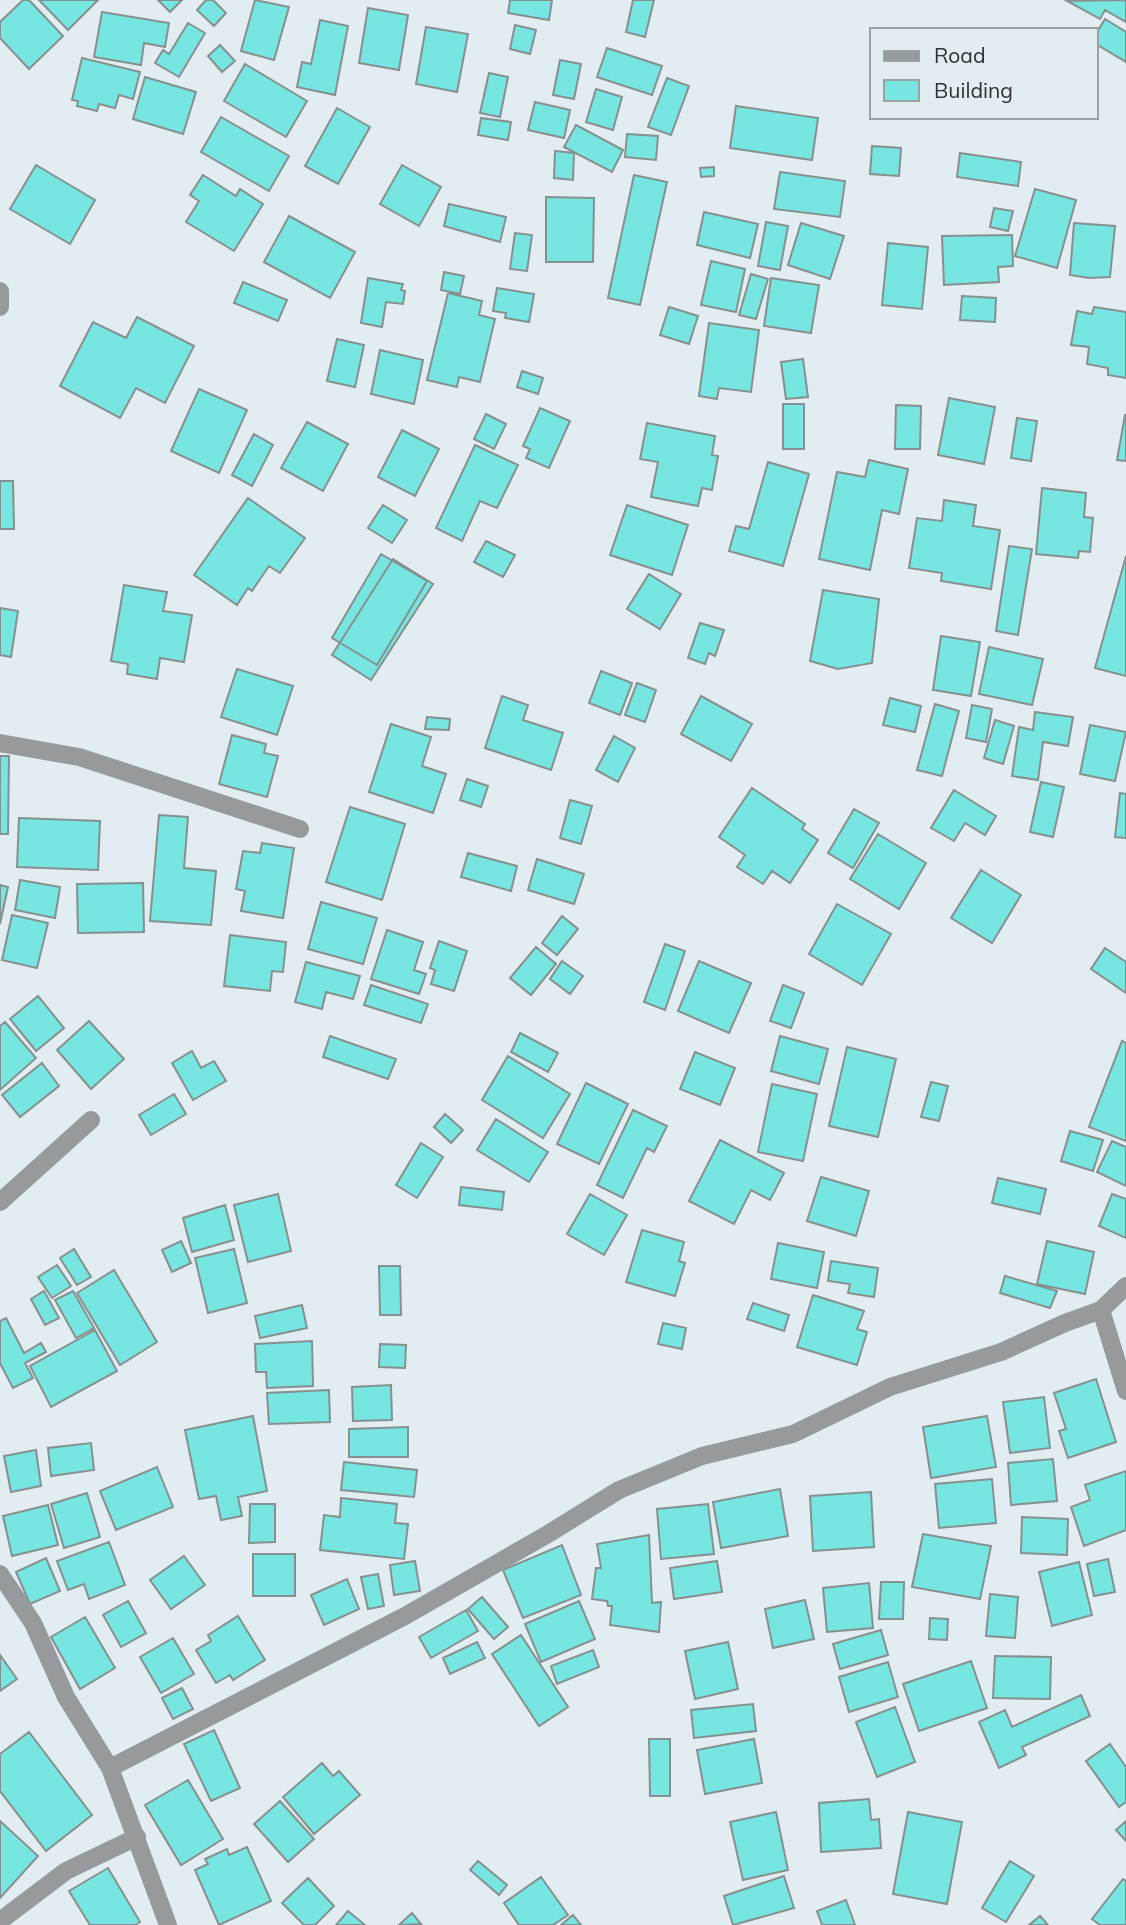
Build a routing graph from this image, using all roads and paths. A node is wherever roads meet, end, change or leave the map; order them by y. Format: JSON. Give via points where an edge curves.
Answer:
{"nodes":[{"id":1,"x":0,"y":290,"type":"edge"},
{"id":2,"x":0,"y":307,"type":"edge"},
{"id":3,"x":0,"y":743,"type":"edge"},
{"id":4,"x":300,"y":830,"type":"dead end"},
{"id":5,"x":91,"y":1120,"type":"dead end"},
{"id":6,"x":0,"y":1202,"type":"edge"},
{"id":7,"x":1126,"y":1286,"type":"edge"},
{"id":8,"x":1101,"y":1310,"type":"junction"},
{"id":9,"x":1126,"y":1391,"type":"edge"},
{"id":10,"x":0,"y":1574,"type":"edge"},
{"id":11,"x":110,"y":1768,"type":"junction"},
{"id":12,"x":137,"y":1837,"type":"junction"},
{"id":13,"x":0,"y":1922,"type":"edge"},
{"id":14,"x":168,"y":1925,"type":"edge"}],
"edges":[{"from":1,"to":2,"type":"street"},
{"from":3,"to":4,"type":"street","via":[[79,757]]},
{"from":5,"to":6,"type":"street"},
{"from":7,"to":8,"type":"street"},
{"from":8,"to":9,"type":"street"},
{"from":8,"to":11,"type":"street","via":[[1001,1352],[890,1387],[793,1434],[702,1456],[619,1490],[405,1616]]},
{"from":10,"to":11,"type":"street","via":[[33,1623],[66,1697]]},
{"from":11,"to":12,"type":"street"},
{"from":12,"to":13,"type":"street","via":[[66,1871]]},
{"from":12,"to":14,"type":"street"}]}
